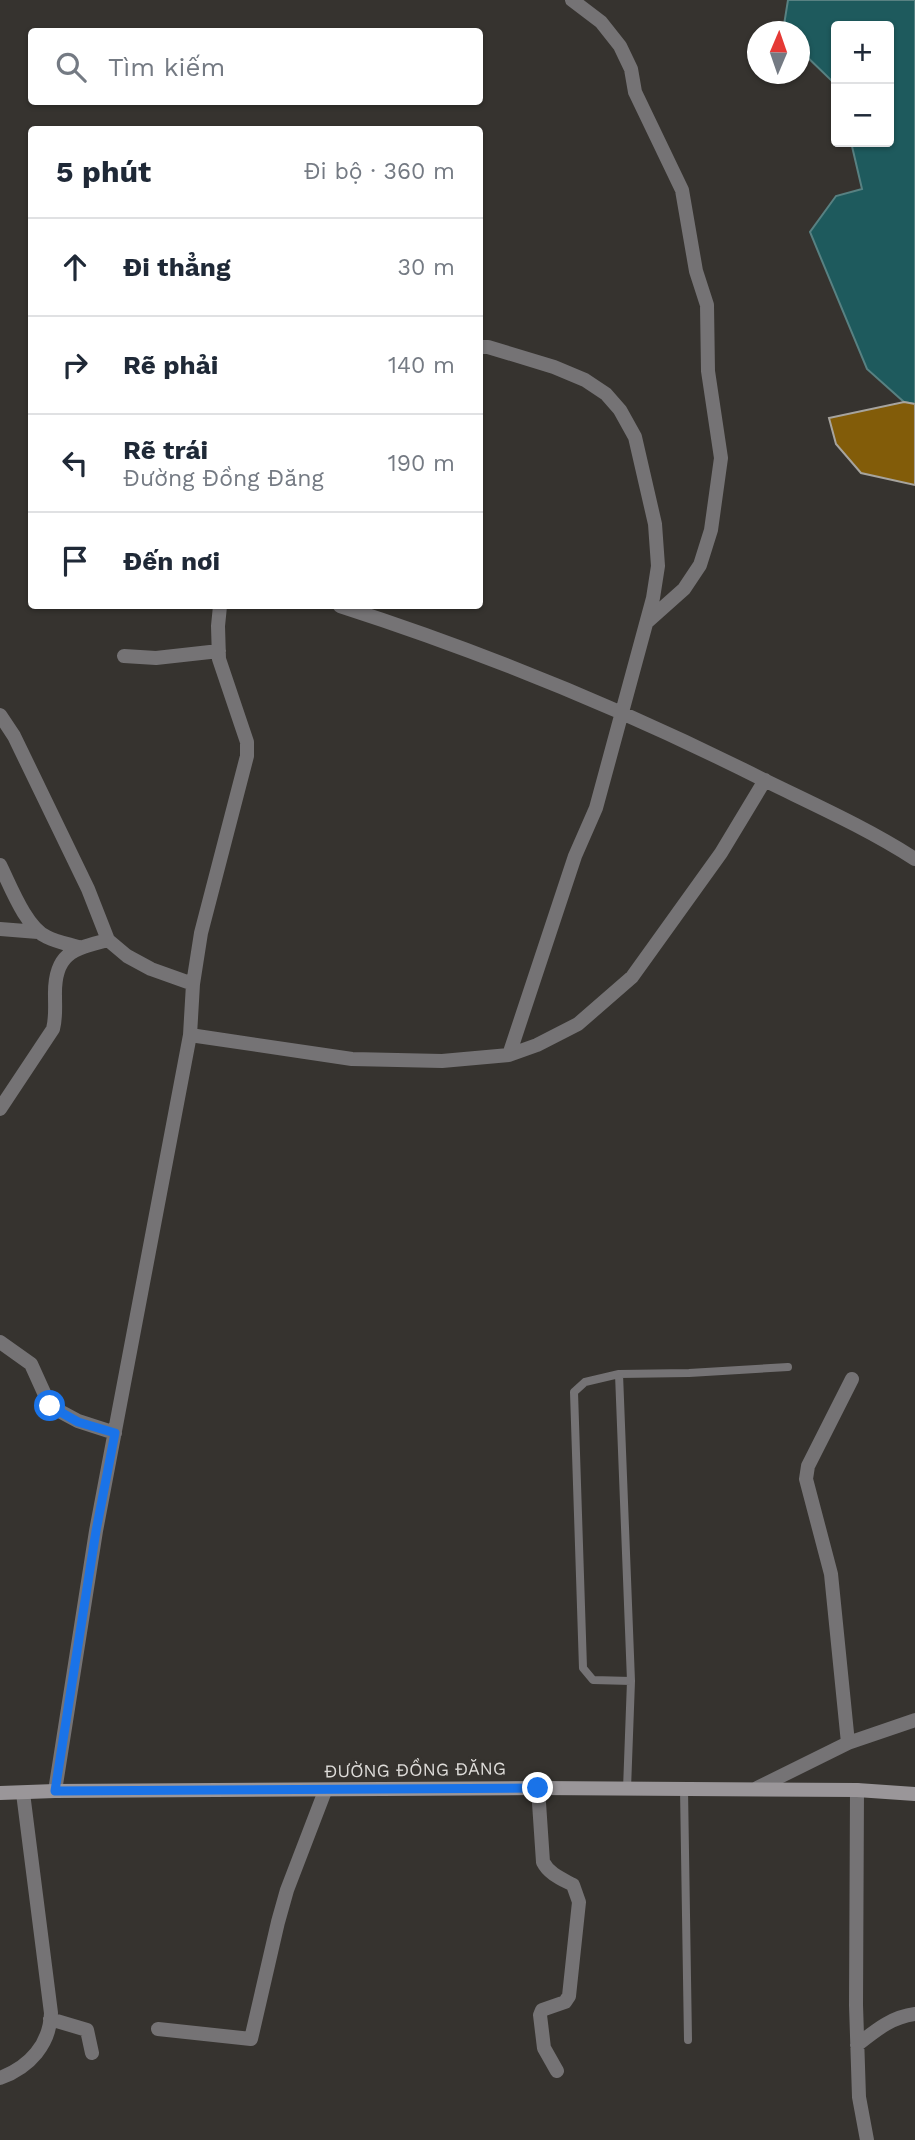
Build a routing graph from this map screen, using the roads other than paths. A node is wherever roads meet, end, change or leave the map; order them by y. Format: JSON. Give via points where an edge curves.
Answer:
{"nodes":[{"id":1,"x":572,"y":0,"type":"edge"},
{"id":2,"x":483,"y":347,"type":"edge"},
{"id":3,"x":220,"y":609,"type":"edge"},
{"id":4,"x":377,"y":611,"type":"edge"},
{"id":5,"x":646,"y":623,"type":"junction"},
{"id":6,"x":219,"y":651,"type":"junction"},
{"id":7,"x":124,"y":656,"type":"dead end"},
{"id":8,"x":621,"y":712,"type":"junction"},
{"id":9,"x":0,"y":715,"type":"edge"},
{"id":10,"x":765,"y":780,"type":"junction"},
{"id":11,"x":915,"y":859,"type":"edge"},
{"id":12,"x":0,"y":865,"type":"edge"},
{"id":13,"x":0,"y":929,"type":"edge"},
{"id":14,"x":38,"y":932,"type":"junction"},
{"id":15,"x":108,"y":940,"type":"junction"},
{"id":16,"x":78,"y":947,"type":"junction"},
{"id":17,"x":193,"y":984,"type":"junction"},
{"id":18,"x":190,"y":1035,"type":"junction"},
{"id":19,"x":509,"y":1055,"type":"junction"},
{"id":20,"x":21,"y":1077,"type":"junction"},
{"id":21,"x":0,"y":1086,"type":"edge"},
{"id":22,"x":0,"y":1109,"type":"edge"},
{"id":23,"x":0,"y":1342,"type":"edge"},
{"id":24,"x":788,"y":1367,"type":"dead end"},
{"id":25,"x":620,"y":1374,"type":"junction"},
{"id":26,"x":852,"y":1379,"type":"dead end"},
{"id":27,"x":115,"y":1433,"type":"junction"},
{"id":28,"x":631,"y":1681,"type":"junction"},
{"id":29,"x":915,"y":1720,"type":"edge"},
{"id":30,"x":848,"y":1743,"type":"junction"},
{"id":31,"x":538,"y":1788,"type":"junction"},
{"id":32,"x":757,"y":1788,"type":"junction"},
{"id":33,"x":627,"y":1789,"type":"junction"},
{"id":34,"x":684,"y":1789,"type":"junction"},
{"id":35,"x":857,"y":1790,"type":"junction"},
{"id":36,"x":55,"y":1791,"type":"junction"},
{"id":37,"x":325,"y":1791,"type":"junction"},
{"id":38,"x":0,"y":1793,"type":"edge"},
{"id":39,"x":23,"y":1793,"type":"junction"},
{"id":40,"x":915,"y":1794,"type":"edge"},
{"id":41,"x":915,"y":2014,"type":"edge"},
{"id":42,"x":51,"y":2019,"type":"junction"},
{"id":43,"x":158,"y":2029,"type":"dead end"},
{"id":44,"x":688,"y":2040,"type":"dead end"},
{"id":45,"x":857,"y":2045,"type":"junction"},
{"id":46,"x":92,"y":2053,"type":"dead end"},
{"id":47,"x":557,"y":2071,"type":"dead end"},
{"id":48,"x":0,"y":2078,"type":"edge"},
{"id":49,"x":867,"y":2140,"type":"edge"}],
"edges":[{"from":1,"to":5,"type":"street","via":[[601,22],[631,69],[635,92],[682,190],[696,271],[707,305],[708,371],[721,458],[711,530],[700,565],[684,589]]},
{"from":2,"to":5,"type":"street","via":[[585,380],[607,394],[620,410],[635,437],[655,524],[658,566]]},
{"from":3,"to":6,"type":"street"},
{"from":4,"to":8,"type":"street"},
{"from":5,"to":8,"type":"street"},
{"from":6,"to":7,"type":"street","via":[[156,658]]},
{"from":6,"to":17,"type":"street","via":[[247,742],[247,756],[201,933]]},
{"from":8,"to":10,"type":"street"},
{"from":8,"to":19,"type":"street","via":[[596,808],[575,856]]},
{"from":9,"to":15,"type":"street","via":[[88,889]]},
{"from":10,"to":11,"type":"street"},
{"from":10,"to":19,"type":"street","via":[[721,853],[632,977],[578,1024]]},
{"from":12,"to":14,"type":"street"},
{"from":13,"to":14,"type":"street"},
{"from":14,"to":16,"type":"street"},
{"from":15,"to":16,"type":"street"},
{"from":15,"to":17,"type":"street","via":[[151,969]]},
{"from":16,"to":20,"type":"street","via":[[58,967],[53,1029]]},
{"from":17,"to":18,"type":"street"},
{"from":18,"to":19,"type":"street","via":[[352,1059],[442,1061]]},
{"from":18,"to":27,"type":"street"},
{"from":20,"to":21,"type":"street"},
{"from":20,"to":22,"type":"street"},
{"from":23,"to":27,"type":"street","via":[[31,1364],[50,1406],[78,1422]]},
{"from":24,"to":25,"type":"lane"},
{"from":25,"to":28,"type":"lane"},
{"from":25,"to":28,"type":"lane","via":[[585,1382],[574,1392],[583,1668],[593,1680]]},
{"from":26,"to":30,"type":"street","via":[[808,1466],[806,1479],[831,1574]]},
{"from":27,"to":36,"type":"street"},
{"from":28,"to":33,"type":"lane"},
{"from":29,"to":30,"type":"street"},
{"from":30,"to":32,"type":"street"},
{"from":31,"to":33,"type":"main road","name":"ĐƯỜNG ĐỒNG ĐĂNG"},
{"from":31,"to":37,"type":"main road","name":"ĐƯỜNG ĐỒNG ĐĂNG"},
{"from":31,"to":47,"type":"street","via":[[543,1862],[552,1874],[573,1885],[579,1902],[569,1996],[540,2015],[544,2048]]},
{"from":32,"to":34,"type":"main road","name":"ĐƯỜNG ĐỒNG ĐĂNG"},
{"from":32,"to":35,"type":"main road","name":"ĐƯỜNG ĐỒNG ĐĂNG"},
{"from":33,"to":34,"type":"main road","name":"ĐƯỜNG ĐỒNG ĐĂNG"},
{"from":34,"to":44,"type":"lane"},
{"from":35,"to":40,"type":"main road","name":"ĐƯỜNG ĐỒNG ĐĂNG"},
{"from":35,"to":45,"type":"street"},
{"from":36,"to":37,"type":"main road","name":"ĐƯỜNG ĐỒNG ĐĂNG"},
{"from":36,"to":39,"type":"main road","name":"ĐƯỜNG ĐỒNG ĐĂNG"},
{"from":37,"to":43,"type":"street","via":[[281,1911],[251,2039]]},
{"from":38,"to":39,"type":"main road","name":"ĐƯỜNG ĐỒNG ĐĂNG"},
{"from":39,"to":42,"type":"street"},
{"from":41,"to":45,"type":"street","via":[[883,2025]]},
{"from":42,"to":46,"type":"street","via":[[87,2030]]},
{"from":42,"to":48,"type":"street","via":[[45,2042],[32,2058]]},
{"from":45,"to":49,"type":"street"}]}
